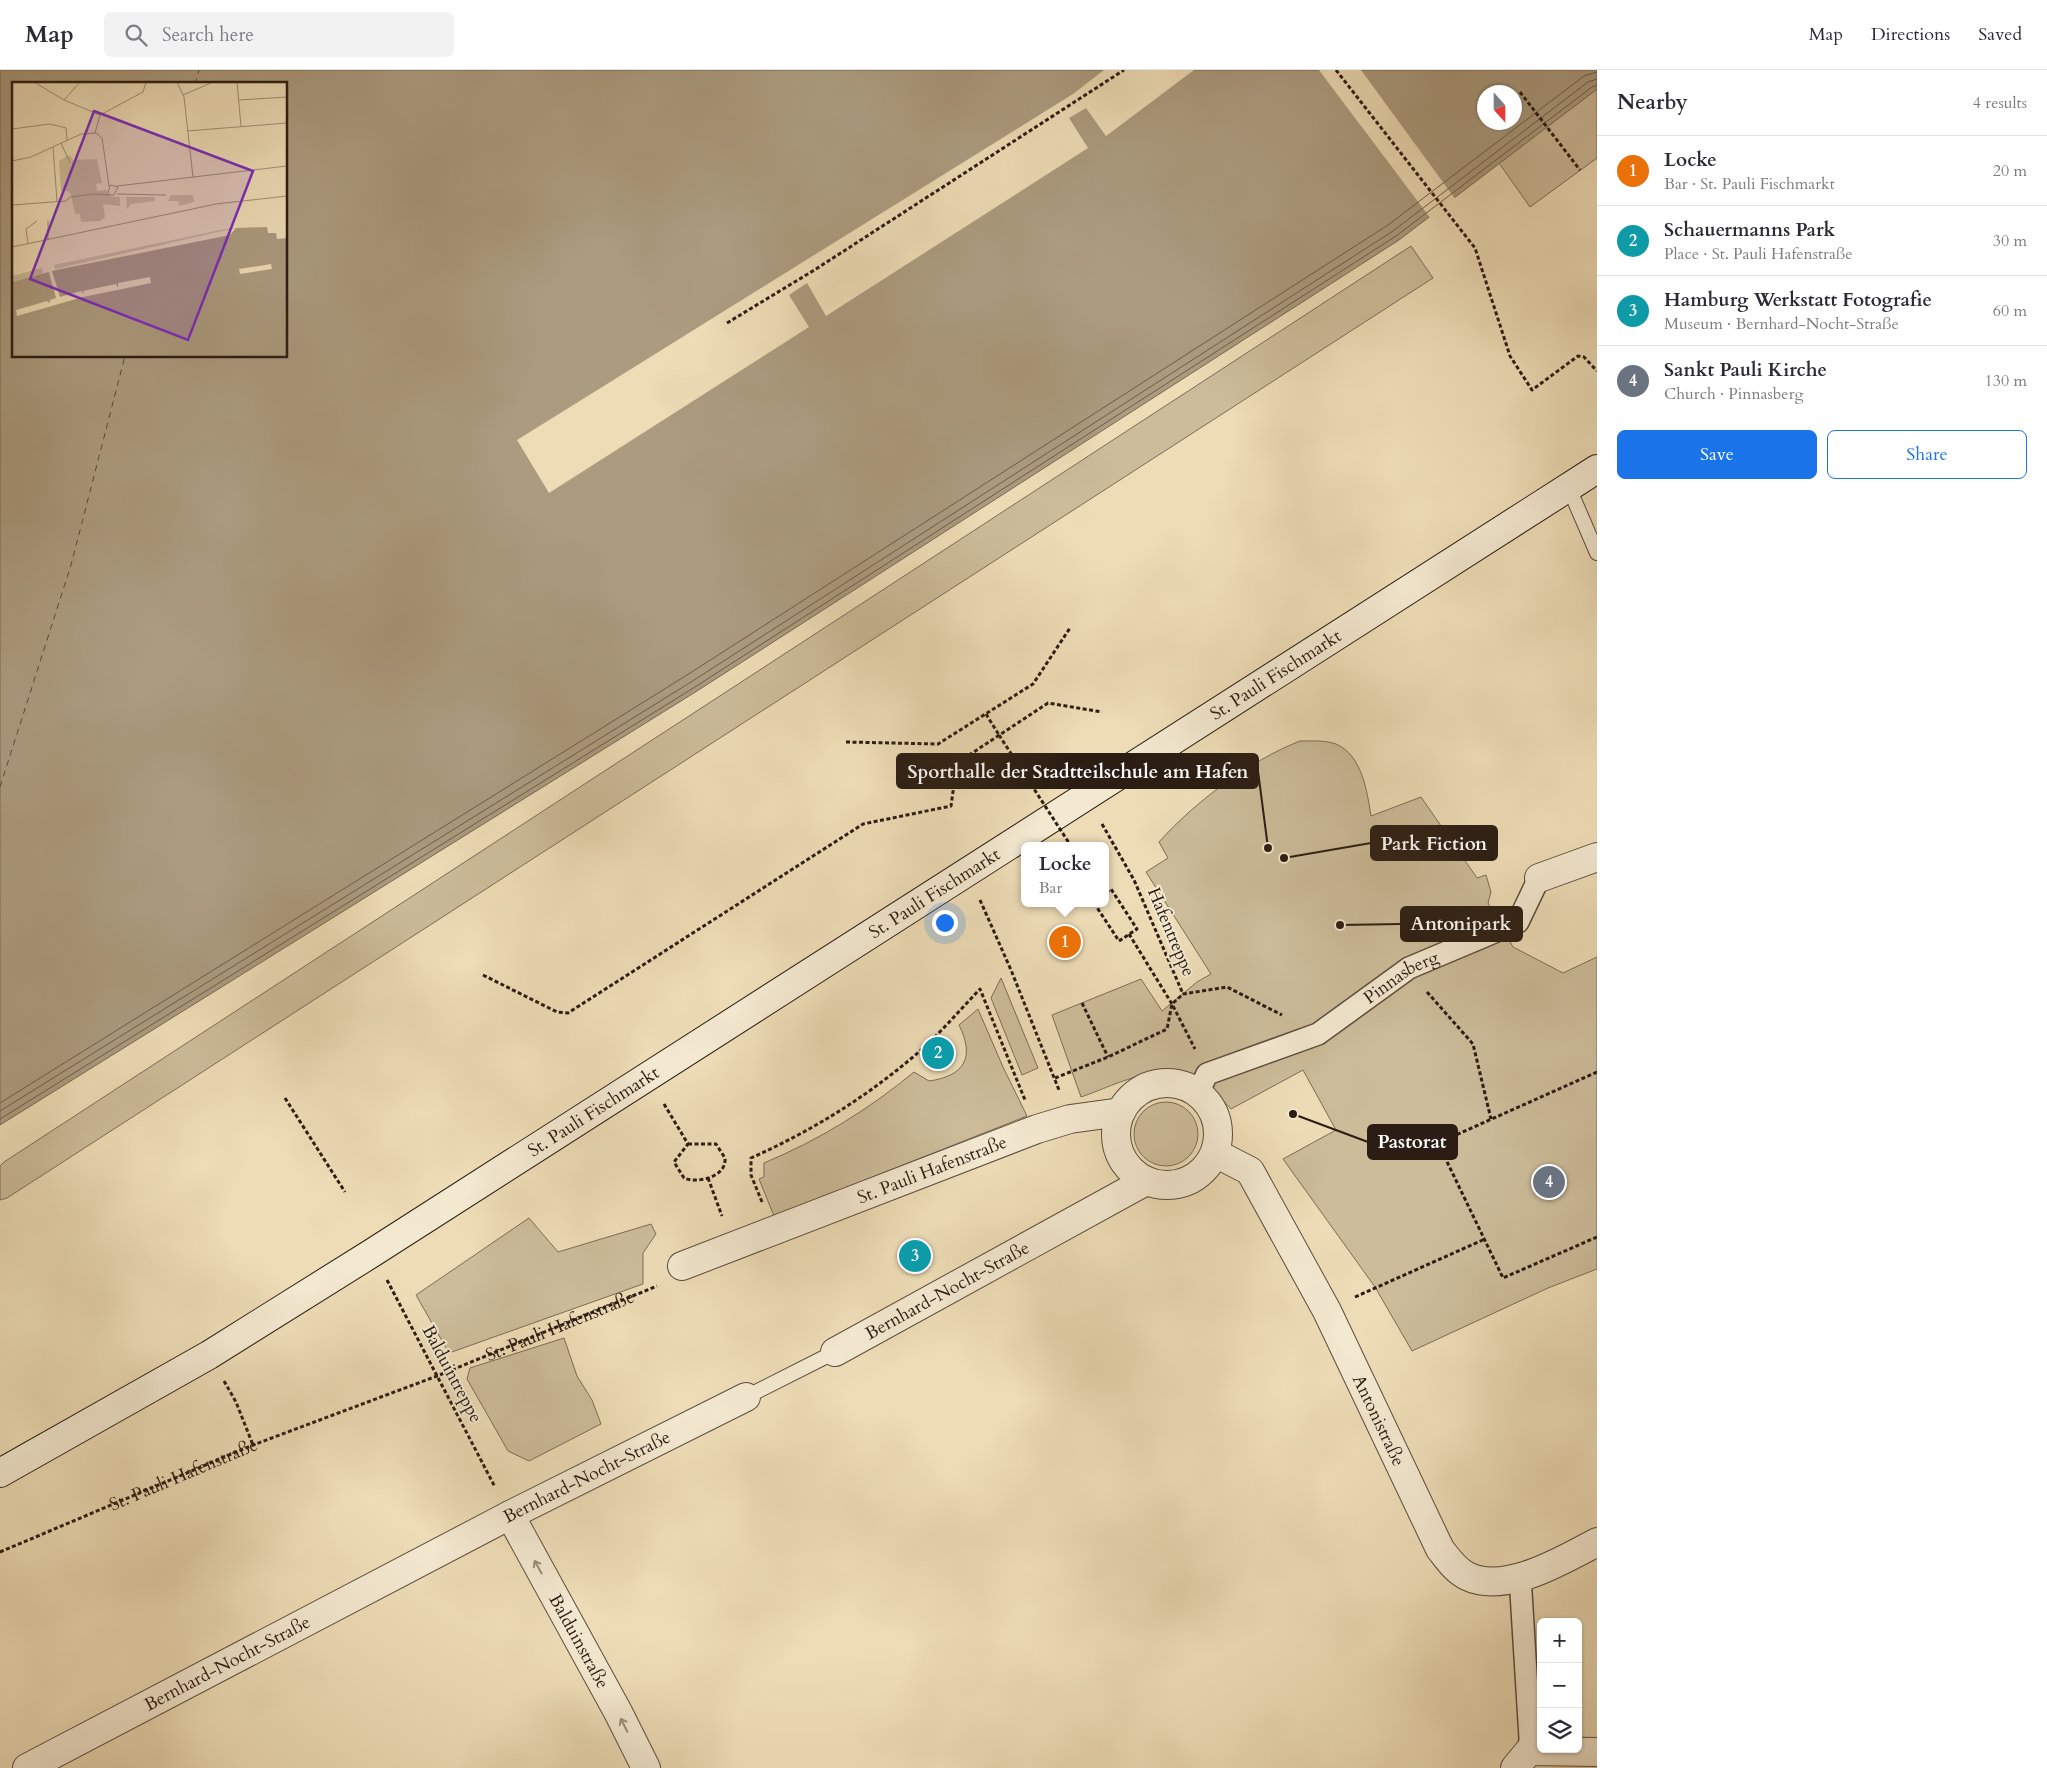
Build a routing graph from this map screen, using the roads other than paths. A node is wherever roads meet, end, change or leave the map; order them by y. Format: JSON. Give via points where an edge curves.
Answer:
{"nodes":[{"id":1,"x":1597,"y":469,"type":"edge"},
{"id":2,"x":1569,"y":488,"type":"junction"},
{"id":3,"x":1597,"y":554,"type":"edge"},
{"id":4,"x":1597,"y":858,"type":"edge"},
{"id":5,"x":1539,"y":878,"type":"joint"},
{"id":6,"x":1202,"y":1084,"type":"junction"},
{"id":7,"x":1121,"y":1112,"type":"junction"},
{"id":8,"x":1215,"y":1152,"type":"junction"},
{"id":9,"x":1146,"y":1181,"type":"junction"},
{"id":10,"x":682,"y":1266,"type":"road end"},
{"id":11,"x":835,"y":1352,"type":"joint"},
{"id":12,"x":746,"y":1397,"type":"joint"},
{"id":13,"x":0,"y":1473,"type":"edge"},
{"id":14,"x":510,"y":1515,"type":"junction"},
{"id":15,"x":1597,"y":1542,"type":"edge"},
{"id":16,"x":1520,"y":1576,"type":"junction"},
{"id":17,"x":1597,"y":1752,"type":"edge"},
{"id":18,"x":1522,"y":1759,"type":"edge"},
{"id":19,"x":27,"y":1768,"type":"edge"},
{"id":20,"x":646,"y":1768,"type":"edge"}],
"edges":[{"from":1,"to":2,"type":"street","name":"St. Pauli Fischmarkt"},
{"from":2,"to":3,"type":"lane"},
{"from":2,"to":13,"type":"street","name":"St. Pauli Fischmarkt","via":[[372,1253],[210,1354]]},
{"from":4,"to":5,"type":"street","name":"Pinnasberg"},
{"from":5,"to":6,"type":"street","name":"Pinnasberg","via":[[1518,922],[1409,968],[1318,1034]]},
{"from":6,"to":7,"type":"street","via":[[1155,1084],[1129,1099]]},
{"from":6,"to":8,"type":"street","via":[[1217,1120]]},
{"from":7,"to":9,"type":"street","via":[[1116,1127],[1122,1159],[1132,1172]]},
{"from":7,"to":10,"type":"street","name":"St. Pauli Hafenstraße","via":[[1070,1119],[1037,1129]]},
{"from":8,"to":9,"type":"street","via":[[1194,1178],[1162,1185]]},
{"from":8,"to":16,"type":"street","name":"Antonistraße","via":[[1250,1171],[1327,1310],[1440,1549],[1466,1576],[1486,1582],[1508,1581]]},
{"from":9,"to":11,"type":"street","name":"Bernhard-Nocht-Straße"},
{"from":11,"to":12,"type":"lane","name":"Bernhard-Nocht-Straße"},
{"from":12,"to":14,"type":"street","name":"Bernhard-Nocht-Straße"},
{"from":14,"to":19,"type":"street","name":"Bernhard-Nocht-Straße"},
{"from":20,"to":14,"type":"street","name":"Balduinstraße","one_way":true},
{"from":15,"to":16,"type":"street","name":"Antonistraße"},
{"from":16,"to":18,"type":"street","via":[[1530,1738]]},
{"from":17,"to":18,"type":"street"}]}
